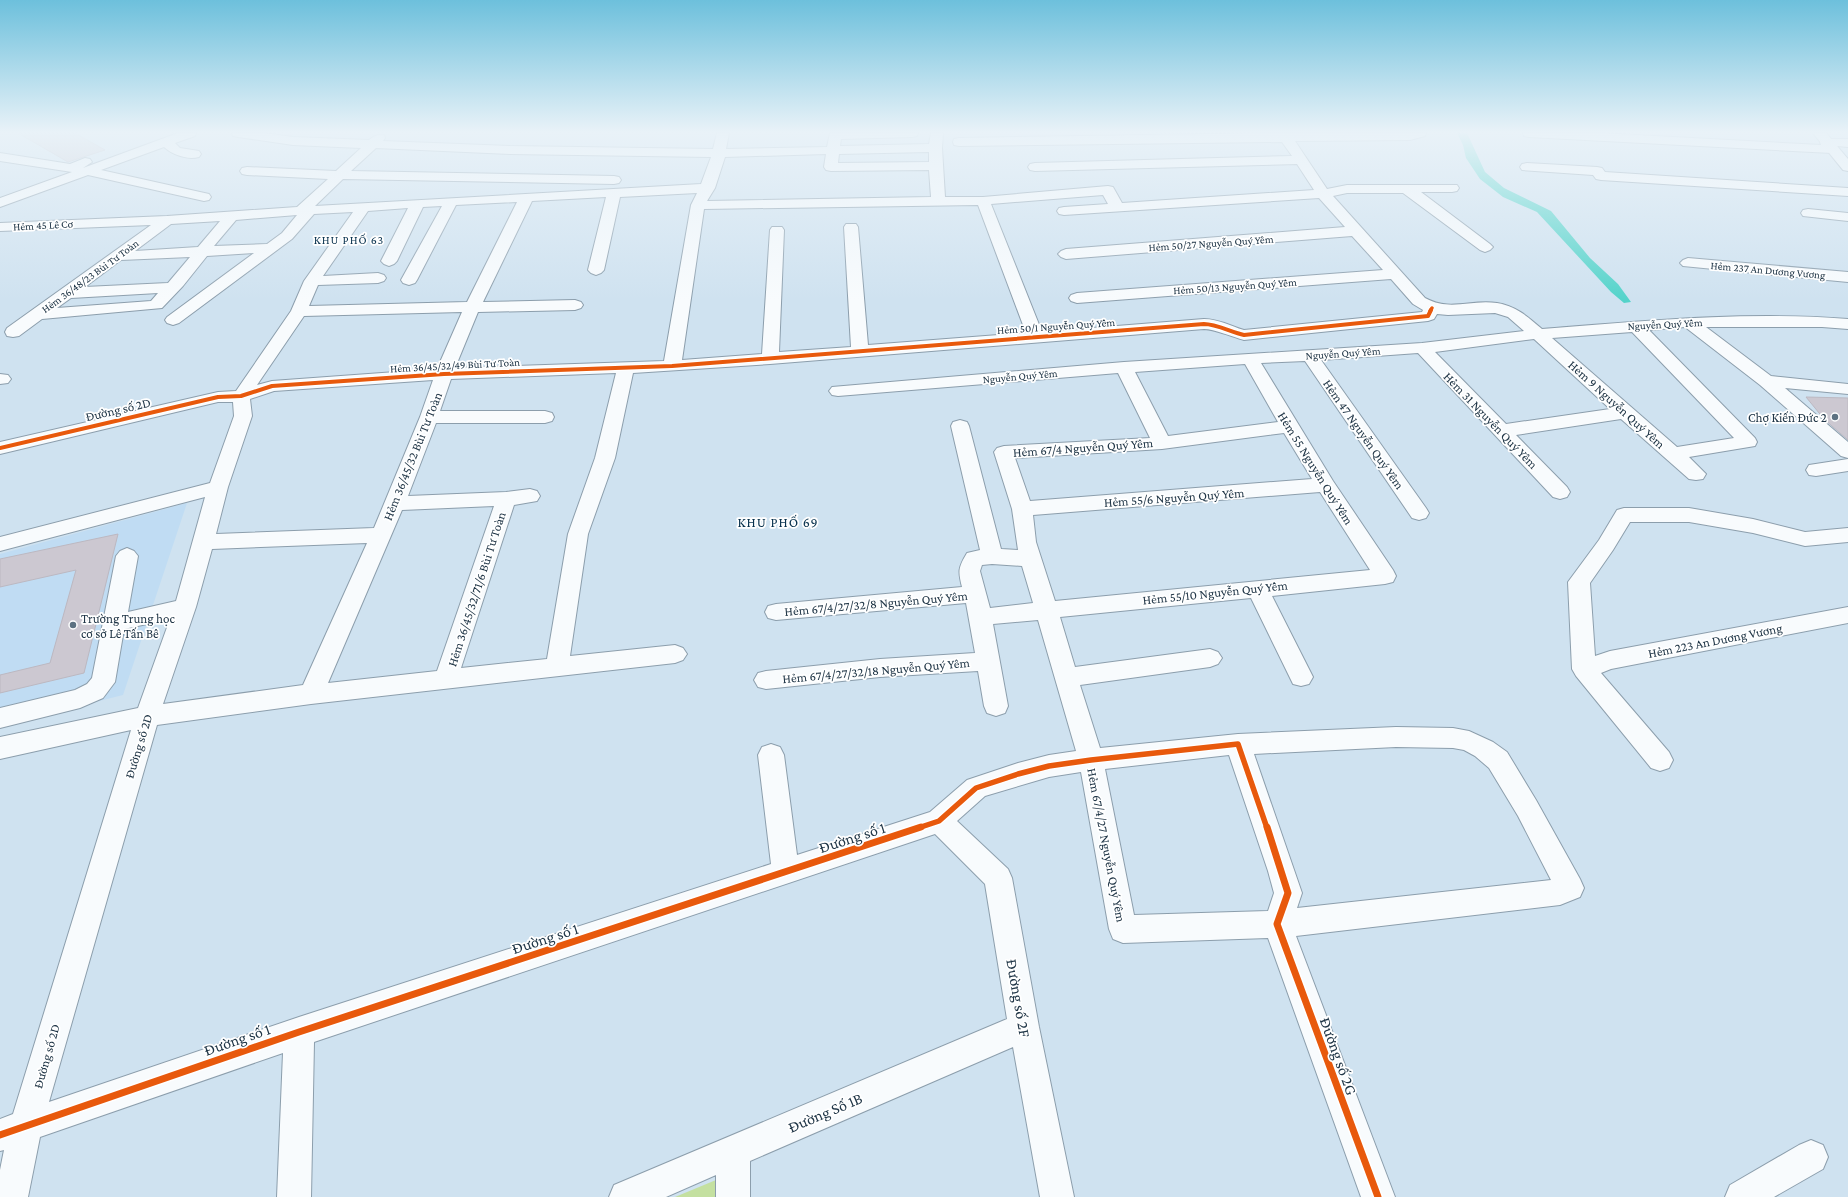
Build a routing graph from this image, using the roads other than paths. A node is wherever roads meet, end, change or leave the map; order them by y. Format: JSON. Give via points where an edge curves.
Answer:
{"nodes":[{"id":1,"x":708,"y":188,"type":"edge"},
{"id":2,"x":38,"y":189,"type":"edge"},
{"id":3,"x":167,"y":189,"type":"edge"},
{"id":4,"x":327,"y":189,"type":"edge"},
{"id":5,"x":692,"y":189,"type":"edge"},
{"id":6,"x":937,"y":189,"type":"edge"},
{"id":7,"x":1320,"y":189,"type":"edge"},
{"id":8,"x":1355,"y":189,"type":"edge"},
{"id":9,"x":1408,"y":189,"type":"edge"},
{"id":10,"x":1799,"y":189,"type":"edge"},
{"id":11,"x":1848,"y":192,"type":"edge"},
{"id":12,"x":614,"y":193,"type":"junction"},
{"id":13,"x":1323,"y":194,"type":"junction"},
{"id":14,"x":204,"y":197,"type":"dead end"},
{"id":15,"x":526,"y":198,"type":"junction"},
{"id":16,"x":938,"y":201,"type":"junction"},
{"id":17,"x":983,"y":201,"type":"junction"},
{"id":18,"x":451,"y":202,"type":"junction"},
{"id":19,"x":0,"y":203,"type":"edge"},
{"id":20,"x":418,"y":203,"type":"junction"},
{"id":21,"x":698,"y":205,"type":"junction"},
{"id":22,"x":363,"y":207,"type":"junction"},
{"id":23,"x":1117,"y":208,"type":"junction"},
{"id":24,"x":305,"y":211,"type":"junction"},
{"id":25,"x":1064,"y":211,"type":"dead end"},
{"id":26,"x":1808,"y":213,"type":"dead end"},
{"id":27,"x":231,"y":216,"type":"junction"},
{"id":28,"x":1848,"y":217,"type":"edge"},
{"id":29,"x":167,"y":220,"type":"junction"},
{"id":30,"x":0,"y":227,"type":"edge"},
{"id":31,"x":851,"y":227,"type":"dead end"},
{"id":32,"x":777,"y":230,"type":"dead end"},
{"id":33,"x":1356,"y":232,"type":"junction"},
{"id":34,"x":1485,"y":247,"type":"dead end"},
{"id":35,"x":268,"y":248,"type":"junction"},
{"id":36,"x":202,"y":251,"type":"junction"},
{"id":37,"x":1066,"y":254,"type":"dead end"},
{"id":38,"x":118,"y":256,"type":"junction"},
{"id":39,"x":389,"y":261,"type":"dead end"},
{"id":40,"x":1688,"y":263,"type":"dead end"},
{"id":41,"x":596,"y":270,"type":"dead end"},
{"id":42,"x":1394,"y":274,"type":"junction"},
{"id":43,"x":1848,"y":277,"type":"edge"},
{"id":44,"x":378,"y":278,"type":"dead end"},
{"id":45,"x":409,"y":280,"type":"dead end"},
{"id":46,"x":312,"y":281,"type":"junction"},
{"id":47,"x":172,"y":288,"type":"junction"},
{"id":48,"x":67,"y":293,"type":"junction"},
{"id":49,"x":1077,"y":298,"type":"dead end"},
{"id":50,"x":575,"y":305,"type":"dead end"},
{"id":51,"x":472,"y":308,"type":"junction"},
{"id":52,"x":1432,"y":308,"type":"junction"},
{"id":53,"x":299,"y":311,"type":"junction"},
{"id":54,"x":38,"y":314,"type":"junction"},
{"id":55,"x":174,"y":320,"type":"dead end"},
{"id":56,"x":1689,"y":322,"type":"junction"},
{"id":57,"x":1848,"y":324,"type":"edge"},
{"id":58,"x":1636,"y":326,"type":"junction"},
{"id":59,"x":13,"y":332,"type":"dead end"},
{"id":60,"x":1538,"y":334,"type":"junction"},
{"id":61,"x":1036,"y":338,"type":"junction"},
{"id":62,"x":1422,"y":348,"type":"junction"},
{"id":63,"x":860,"y":351,"type":"junction"},
{"id":64,"x":1310,"y":356,"type":"junction"},
{"id":65,"x":770,"y":359,"type":"junction"},
{"id":66,"x":1250,"y":359,"type":"junction"},
{"id":67,"x":672,"y":366,"type":"junction"},
{"id":68,"x":626,"y":367,"type":"junction"},
{"id":69,"x":1124,"y":367,"type":"junction"},
{"id":70,"x":444,"y":374,"type":"junction"},
{"id":71,"x":1766,"y":382,"type":"junction"},
{"id":72,"x":1848,"y":389,"type":"edge"},
{"id":73,"x":838,"y":392,"type":"dead end"},
{"id":74,"x":241,"y":396,"type":"junction"},
{"id":75,"x":1625,"y":413,"type":"junction"},
{"id":76,"x":429,"y":417,"type":"junction"},
{"id":77,"x":545,"y":417,"type":"dead end"},
{"id":78,"x":960,"y":426,"type":"dead end"},
{"id":79,"x":1290,"y":426,"type":"junction"},
{"id":80,"x":1501,"y":431,"type":"junction"},
{"id":81,"x":1162,"y":442,"type":"junction"},
{"id":82,"x":0,"y":448,"type":"edge"},
{"id":83,"x":1004,"y":452,"type":"joint"},
{"id":84,"x":1848,"y":452,"type":"edge"},
{"id":85,"x":1672,"y":454,"type":"junction"},
{"id":86,"x":1848,"y":465,"type":"edge"},
{"id":87,"x":1816,"y":470,"type":"dead end"},
{"id":88,"x":1696,"y":474,"type":"dead end"},
{"id":89,"x":1325,"y":485,"type":"junction"},
{"id":90,"x":218,"y":487,"type":"junction"},
{"id":91,"x":1560,"y":492,"type":"dead end"},
{"id":92,"x":530,"y":496,"type":"dead end"},
{"id":93,"x":506,"y":499,"type":"junction"},
{"id":94,"x":396,"y":503,"type":"junction"},
{"id":95,"x":1022,"y":509,"type":"junction"},
{"id":96,"x":1418,"y":513,"type":"dead end"},
{"id":97,"x":380,"y":535,"type":"junction"},
{"id":98,"x":1848,"y":535,"type":"edge"},
{"id":99,"x":204,"y":542,"type":"junction"},
{"id":100,"x":0,"y":544,"type":"edge"},
{"id":101,"x":127,"y":556,"type":"dead end"},
{"id":102,"x":992,"y":556,"type":"junction"},
{"id":103,"x":1032,"y":559,"type":"junction"},
{"id":104,"x":1384,"y":576,"type":"joint"},
{"id":105,"x":1256,"y":588,"type":"junction"},
{"id":106,"x":975,"y":594,"type":"junction"},
{"id":107,"x":185,"y":607,"type":"junction"},
{"id":108,"x":1045,"y":609,"type":"junction"},
{"id":109,"x":776,"y":612,"type":"dead end"},
{"id":110,"x":1848,"y":615,"type":"edge"},
{"id":111,"x":981,"y":617,"type":"junction"},
{"id":112,"x":115,"y":623,"type":"junction"},
{"id":113,"x":675,"y":654,"type":"dead end"},
{"id":114,"x":1210,"y":658,"type":"dead end"},
{"id":115,"x":987,"y":661,"type":"junction"},
{"id":116,"x":557,"y":667,"type":"junction"},
{"id":117,"x":1584,"y":669,"type":"junction"},
{"id":118,"x":1067,"y":676,"type":"junction"},
{"id":119,"x":1301,"y":677,"type":"dead end"},
{"id":120,"x":446,"y":679,"type":"junction"},
{"id":121,"x":766,"y":680,"type":"dead end"},
{"id":122,"x":311,"y":694,"type":"junction"},
{"id":123,"x":996,"y":706,"type":"dead end"},
{"id":124,"x":147,"y":716,"type":"junction"},
{"id":125,"x":0,"y":718,"type":"edge"},
{"id":126,"x":1238,"y":744,"type":"junction"},
{"id":127,"x":0,"y":748,"type":"edge"},
{"id":128,"x":771,"y":755,"type":"dead end"},
{"id":129,"x":1091,"y":760,"type":"junction"},
{"id":130,"x":1660,"y":760,"type":"dead end"},
{"id":131,"x":939,"y":821,"type":"junction"},
{"id":132,"x":786,"y":872,"type":"junction"},
{"id":133,"x":1277,"y":924,"type":"junction"},
{"id":134,"x":1024,"y":1027,"type":"junction"},
{"id":135,"x":299,"y":1032,"type":"junction"},
{"id":136,"x":13,"y":1130,"type":"edge"},
{"id":137,"x":733,"y":1151,"type":"junction"},
{"id":138,"x":1811,"y":1157,"type":"dead end"},
{"id":139,"x":11,"y":1197,"type":"edge"},
{"id":140,"x":294,"y":1197,"type":"edge"},
{"id":141,"x":626,"y":1197,"type":"edge"},
{"id":142,"x":733,"y":1197,"type":"edge"},
{"id":143,"x":1057,"y":1197,"type":"edge"},
{"id":144,"x":1378,"y":1197,"type":"edge"},
{"id":145,"x":1742,"y":1197,"type":"edge"}],
"edges":[{"from":1,"to":21,"type":"street"},
{"from":2,"to":19,"type":"street"},
{"from":3,"to":14,"type":"street"},
{"from":4,"to":24,"type":"street"},
{"from":5,"to":12,"type":"street","name":"Hẻm 45 Lê Cơ"},
{"from":6,"to":16,"type":"street"},
{"from":7,"to":13,"type":"street"},
{"from":8,"to":13,"type":"street"},
{"from":9,"to":34,"type":"street"},
{"from":10,"to":11,"type":"street"},
{"from":12,"to":15,"type":"street","name":"Hẻm 45 Lê Cơ"},
{"from":12,"to":41,"type":"street"},
{"from":13,"to":23,"type":"street"},
{"from":13,"to":33,"type":"street"},
{"from":15,"to":18,"type":"street","name":"Hẻm 45 Lê Cơ"},
{"from":15,"to":51,"type":"street","name":"Hẻm 36/45/32 Bùi Tư Toàn"},
{"from":16,"to":17,"type":"street"},
{"from":16,"to":21,"type":"street"},
{"from":17,"to":23,"type":"street","via":[[1108,190]]},
{"from":17,"to":61,"type":"street"},
{"from":18,"to":20,"type":"street","name":"Hẻm 45 Lê Cơ"},
{"from":18,"to":45,"type":"street"},
{"from":20,"to":22,"type":"street","name":"Hẻm 45 Lê Cơ"},
{"from":20,"to":39,"type":"street"},
{"from":21,"to":67,"type":"street"},
{"from":22,"to":24,"type":"street","name":"Hẻm 45 Lê Cơ"},
{"from":22,"to":46,"type":"street"},
{"from":23,"to":25,"type":"street"},
{"from":24,"to":27,"type":"street","name":"Hẻm 45 Lê Cơ"},
{"from":24,"to":35,"type":"street","via":[[287,236]]},
{"from":26,"to":28,"type":"street"},
{"from":27,"to":29,"type":"street","name":"Hẻm 45 Lê Cơ"},
{"from":27,"to":36,"type":"street"},
{"from":29,"to":30,"type":"street","name":"Hẻm 45 Lê Cơ"},
{"from":29,"to":38,"type":"street","name":"Hẻm 36/48/23 Bùi Tư Toàn"},
{"from":31,"to":63,"type":"street"},
{"from":32,"to":65,"type":"street"},
{"from":33,"to":37,"type":"street","name":"Hẻm 50/27 Nguyễn Quý Yêm"},
{"from":33,"to":42,"type":"street"},
{"from":35,"to":36,"type":"street"},
{"from":35,"to":55,"type":"street"},
{"from":36,"to":38,"type":"street"},
{"from":36,"to":47,"type":"street"},
{"from":38,"to":48,"type":"street","name":"Hẻm 36/48/23 Bùi Tư Toàn"},
{"from":40,"to":43,"type":"street","name":"Hẻm 237 An Dương Vương"},
{"from":42,"to":49,"type":"street","name":"Hẻm 50/13 Nguyễn Quý Yêm"},
{"from":42,"to":52,"type":"street","via":[[1419,301]]},
{"from":44,"to":46,"type":"street"},
{"from":46,"to":53,"type":"street"},
{"from":47,"to":48,"type":"street"},
{"from":47,"to":54,"type":"street","via":[[156,305]]},
{"from":48,"to":54,"type":"street","name":"Hẻm 36/48/23 Bùi Tư Toàn"},
{"from":50,"to":51,"type":"street"},
{"from":51,"to":53,"type":"street"},
{"from":51,"to":70,"type":"street","name":"Hẻm 36/45/32 Bùi Tư Toàn"},
{"from":52,"to":60,"type":"street","name":"Hẻm 9 Nguyễn Quý Yêm","via":[[1496,308],[1514,314]]},
{"from":52,"to":61,"type":"street","name":"Hẻm 50/1 Nguyễn Quý Yêm","via":[[1428,316],[1244,335],[1214,324],[1204,324]]},
{"from":53,"to":74,"type":"street"},
{"from":54,"to":59,"type":"street","name":"Hẻm 36/48/23 Bùi Tư Toàn"},
{"from":56,"to":57,"type":"street","name":"Nguyễn Quý Yêm"},
{"from":56,"to":58,"type":"street","name":"Nguyễn Quý Yêm"},
{"from":56,"to":71,"type":"street"},
{"from":58,"to":60,"type":"street","name":"Nguyễn Quý Yêm"},
{"from":58,"to":85,"type":"street","via":[[1748,442]]},
{"from":60,"to":62,"type":"street","name":"Nguyễn Quý Yêm"},
{"from":60,"to":75,"type":"street","name":"Hẻm 9 Nguyễn Quý Yêm"},
{"from":61,"to":63,"type":"street","name":"Hẻm 50/1 Nguyễn Quý Yêm"},
{"from":62,"to":64,"type":"street","name":"Nguyễn Quý Yêm"},
{"from":62,"to":80,"type":"street","name":"Hẻm 31 Nguyễn Quý Yêm"},
{"from":63,"to":65,"type":"street","name":"Hẻm 50/1 Nguyễn Quý Yêm"},
{"from":64,"to":66,"type":"street","name":"Nguyễn Quý Yêm"},
{"from":64,"to":96,"type":"street","name":"Hẻm 47 Nguyễn Quý Yêm"},
{"from":65,"to":67,"type":"street","name":"Hẻm 50/1 Nguyễn Quý Yêm"},
{"from":66,"to":69,"type":"street","name":"Nguyễn Quý Yêm"},
{"from":66,"to":79,"type":"street","name":"Hẻm 55 Nguyễn Quý Yêm"},
{"from":67,"to":68,"type":"street","name":"Hẻm 36/45/32/49 Bùi Tư Toàn"},
{"from":68,"to":70,"type":"street","name":"Hẻm 36/45/32/49 Bùi Tư Toàn"},
{"from":68,"to":116,"type":"street","via":[[605,458],[578,534]]},
{"from":69,"to":73,"type":"street","name":"Nguyễn Quý Yêm"},
{"from":69,"to":81,"type":"street"},
{"from":70,"to":74,"type":"street","name":"Hẻm 36/45/32/49 Bùi Tư Toàn","via":[[272,386]]},
{"from":70,"to":76,"type":"street","name":"Hẻm 36/45/32 Bùi Tư Toàn"},
{"from":71,"to":72,"type":"street"},
{"from":71,"to":84,"type":"street"},
{"from":74,"to":82,"type":"street","name":"Đường số 2D","via":[[218,397]]},
{"from":74,"to":90,"type":"street","name":"Đường số 2D","via":[[243,416]]},
{"from":75,"to":80,"type":"street"},
{"from":75,"to":85,"type":"street","name":"Hẻm 9 Nguyễn Quý Yêm"},
{"from":76,"to":77,"type":"street"},
{"from":76,"to":94,"type":"street","name":"Hẻm 36/45/32 Bùi Tư Toàn"},
{"from":78,"to":102,"type":"street"},
{"from":79,"to":81,"type":"street","name":"Hẻm 67/4 Nguyễn Quý Yêm"},
{"from":79,"to":89,"type":"street","name":"Hẻm 55 Nguyễn Quý Yêm"},
{"from":80,"to":91,"type":"street","name":"Hẻm 31 Nguyễn Quý Yêm"},
{"from":81,"to":83,"type":"street","name":"Hẻm 67/4 Nguyễn Quý Yêm"},
{"from":83,"to":95,"type":"street","name":"Hẻm 67/4/27 Nguyễn Quý Yêm"},
{"from":85,"to":88,"type":"street","name":"Hẻm 9 Nguyễn Quý Yêm"},
{"from":86,"to":87,"type":"street"},
{"from":89,"to":95,"type":"street","name":"Hẻm 55/6 Nguyễn Quý Yêm"},
{"from":89,"to":104,"type":"street","name":"Hẻm 55 Nguyễn Quý Yêm"},
{"from":90,"to":99,"type":"street","name":"Đường số 2D"},
{"from":90,"to":100,"type":"street"},
{"from":92,"to":93,"type":"street"},
{"from":93,"to":94,"type":"street"},
{"from":93,"to":120,"type":"street","name":"Hẻm 36/45/32/71/6 Bùi Tư Toàn"},
{"from":94,"to":97,"type":"street","name":"Hẻm 36/45/32 Bùi Tư Toàn"},
{"from":95,"to":103,"type":"street","name":"Hẻm 67/4/27 Nguyễn Quý Yêm","via":[[1026,542]]},
{"from":97,"to":99,"type":"street"},
{"from":97,"to":122,"type":"street","name":"Hẻm 36/45/32 Bùi Tư Toàn"},
{"from":98,"to":117,"type":"street","via":[[1805,539],[1689,515],[1624,515],[1579,582]]},
{"from":99,"to":107,"type":"street","name":"Đường số 2D"},
{"from":101,"to":112,"type":"street"},
{"from":102,"to":103,"type":"street"},
{"from":102,"to":106,"type":"street","via":[[974,558],[969,571]]},
{"from":103,"to":108,"type":"street","name":"Hẻm 67/4/27 Nguyễn Quý Yêm"},
{"from":104,"to":105,"type":"street","name":"Hẻm 55/10 Nguyễn Quý Yêm"},
{"from":105,"to":108,"type":"street","name":"Hẻm 55/10 Nguyễn Quý Yêm"},
{"from":105,"to":119,"type":"street"},
{"from":106,"to":109,"type":"street","name":"Hẻm 67/4/27/32/8 Nguyễn Quý Yêm"},
{"from":106,"to":111,"type":"street"},
{"from":107,"to":112,"type":"street"},
{"from":107,"to":124,"type":"street","name":"Đường số 2D"},
{"from":108,"to":111,"type":"street","name":"Hẻm 55/10 Nguyễn Quý Yêm"},
{"from":108,"to":118,"type":"street","name":"Hẻm 67/4/27 Nguyễn Quý Yêm"},
{"from":110,"to":117,"type":"street","name":"Hẻm 223 An Dương Vương","via":[[1610,660]]},
{"from":111,"to":115,"type":"street"},
{"from":112,"to":125,"type":"street","via":[[103,682],[95,691],[80,698]]},
{"from":113,"to":116,"type":"street"},
{"from":114,"to":118,"type":"street"},
{"from":115,"to":121,"type":"street","name":"Hẻm 67/4/27/32/18 Nguyễn Quý Yêm","via":[[880,668]]},
{"from":115,"to":123,"type":"street"},
{"from":116,"to":120,"type":"street"},
{"from":117,"to":130,"type":"street"},
{"from":118,"to":129,"type":"street","name":"Hẻm 67/4/27 Nguyễn Quý Yêm"},
{"from":120,"to":122,"type":"street"},
{"from":122,"to":124,"type":"street"},
{"from":124,"to":127,"type":"street"},
{"from":124,"to":136,"type":"street","name":"Đường số 2D"},
{"from":126,"to":129,"type":"street","name":"Đường số 1"},
{"from":126,"to":133,"type":"street","via":[[1288,893]]},
{"from":126,"to":133,"type":"street","name":"Đường số 1","via":[[1410,737],[1469,741],[1498,760],[1570,888],[1560,892]]},
{"from":128,"to":132,"type":"street"},
{"from":129,"to":131,"type":"street","name":"Đường số 1","via":[[1049,766],[976,788]]},
{"from":129,"to":133,"type":"street","name":"Hẻm 67/4/27 Nguyễn Quý Yêm","via":[[1123,929]]},
{"from":131,"to":132,"type":"street","name":"Đường số 1"},
{"from":131,"to":134,"type":"street","name":"Đường số 2F","via":[[998,878]]},
{"from":132,"to":135,"type":"street","name":"Đường số 1"},
{"from":133,"to":144,"type":"street","name":"Đường số 2G"},
{"from":134,"to":137,"type":"street","name":"Đường Số 1B"},
{"from":134,"to":143,"type":"street","name":"Đường số 2F"},
{"from":135,"to":136,"type":"street","name":"Đường số 1"},
{"from":135,"to":140,"type":"street"},
{"from":136,"to":139,"type":"street","name":"Đường số 2D"},
{"from":137,"to":141,"type":"street","name":"Đường Số 1B"},
{"from":137,"to":142,"type":"street"},
{"from":138,"to":145,"type":"street"}]}
